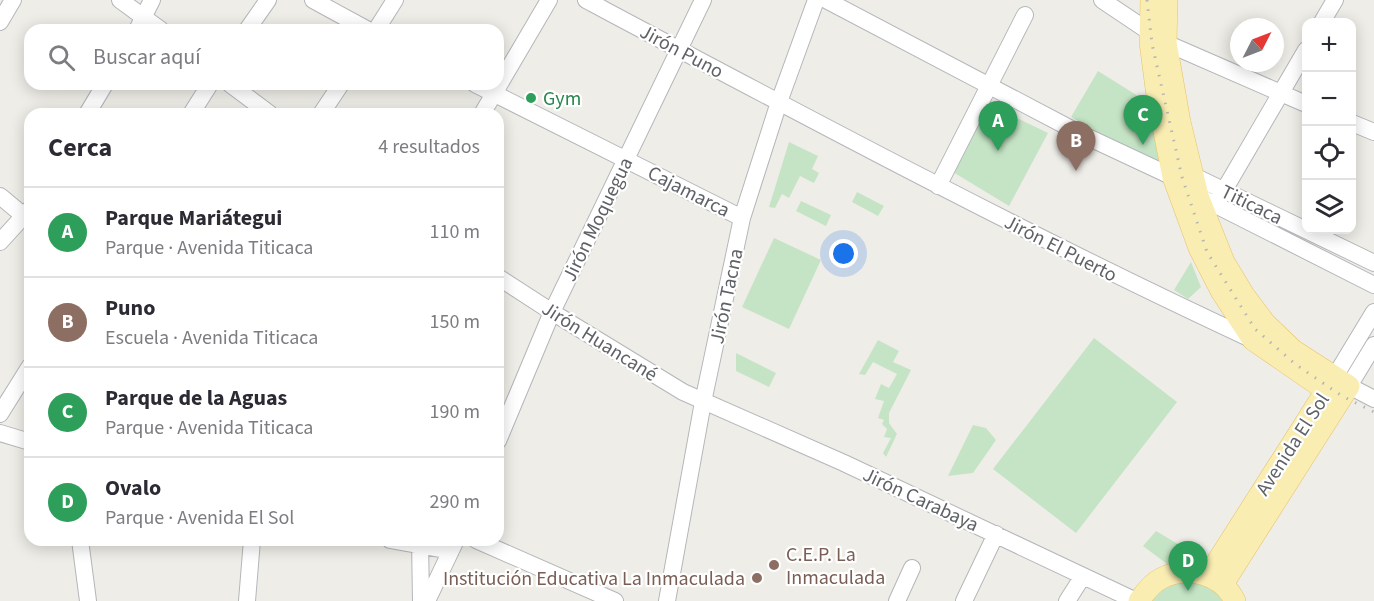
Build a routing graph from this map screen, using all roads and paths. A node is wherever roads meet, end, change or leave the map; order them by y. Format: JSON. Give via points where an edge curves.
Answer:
{"nodes":[{"id":1,"x":13,"y":0,"type":"edge"},
{"id":2,"x":120,"y":0,"type":"edge"},
{"id":3,"x":152,"y":0,"type":"edge"},
{"id":4,"x":268,"y":0,"type":"edge"},
{"id":5,"x":314,"y":0,"type":"edge"},
{"id":6,"x":394,"y":0,"type":"edge"},
{"id":7,"x":549,"y":0,"type":"edge"},
{"id":8,"x":586,"y":0,"type":"edge"},
{"id":9,"x":703,"y":0,"type":"edge"},
{"id":10,"x":816,"y":0,"type":"edge"},
{"id":11,"x":826,"y":0,"type":"edge"},
{"id":12,"x":1102,"y":0,"type":"edge"},
{"id":13,"x":1151,"y":0,"type":"edge"},
{"id":14,"x":1167,"y":0,"type":"edge"},
{"id":15,"x":1335,"y":0,"type":"edge"},
{"id":16,"x":1025,"y":15,"type":"dead end"},
{"id":17,"x":1324,"y":18,"type":"edge"},
{"id":18,"x":0,"y":22,"type":"edge"},
{"id":19,"x":140,"y":23,"type":"edge"},
{"id":20,"x":251,"y":24,"type":"edge"},
{"id":21,"x":357,"y":24,"type":"edge"},
{"id":22,"x":380,"y":24,"type":"edge"},
{"id":23,"x":1158,"y":38,"type":"junction"},
{"id":24,"x":679,"y":50,"type":"junction"},
{"id":25,"x":1302,"y":57,"type":"edge"},
{"id":26,"x":504,"y":78,"type":"edge"},
{"id":27,"x":989,"y":86,"type":"junction"},
{"id":28,"x":101,"y":90,"type":"edge"},
{"id":29,"x":206,"y":90,"type":"edge"},
{"id":30,"x":237,"y":90,"type":"edge"},
{"id":31,"x":337,"y":90,"type":"edge"},
{"id":32,"x":487,"y":90,"type":"edge"},
{"id":33,"x":497,"y":90,"type":"edge"},
{"id":34,"x":1282,"y":93,"type":"junction"},
{"id":35,"x":495,"y":94,"type":"junction"},
{"id":36,"x":779,"y":102,"type":"junction"},
{"id":37,"x":1302,"y":102,"type":"edge"},
{"id":38,"x":91,"y":108,"type":"edge"},
{"id":39,"x":195,"y":108,"type":"edge"},
{"id":40,"x":260,"y":108,"type":"edge"},
{"id":41,"x":325,"y":108,"type":"edge"},
{"id":42,"x":486,"y":108,"type":"edge"},
{"id":43,"x":1356,"y":125,"type":"edge"},
{"id":44,"x":1374,"y":132,"type":"edge"},
{"id":45,"x":626,"y":160,"type":"junction"},
{"id":46,"x":938,"y":186,"type":"junction"},
{"id":47,"x":1201,"y":189,"type":"junction"},
{"id":48,"x":0,"y":196,"type":"edge"},
{"id":49,"x":24,"y":213,"type":"edge"},
{"id":50,"x":742,"y":218,"type":"junction"},
{"id":51,"x":24,"y":220,"type":"edge"},
{"id":52,"x":0,"y":242,"type":"edge"},
{"id":53,"x":1374,"y":263,"type":"edge"},
{"id":54,"x":504,"y":281,"type":"edge"},
{"id":55,"x":1374,"y":285,"type":"edge"},
{"id":56,"x":552,"y":312,"type":"junction"},
{"id":57,"x":1374,"y":312,"type":"edge"},
{"id":58,"x":1253,"y":340,"type":"junction"},
{"id":59,"x":1374,"y":345,"type":"edge"},
{"id":60,"x":24,"y":375,"type":"edge"},
{"id":61,"x":1337,"y":389,"type":"junction"},
{"id":62,"x":1374,"y":399,"type":"edge"},
{"id":63,"x":703,"y":402,"type":"junction"},
{"id":64,"x":1,"y":409,"type":"edge"},
{"id":65,"x":504,"y":427,"type":"edge"},
{"id":66,"x":0,"y":433,"type":"edge"},
{"id":67,"x":24,"y":440,"type":"edge"},
{"id":68,"x":996,"y":534,"type":"junction"},
{"id":69,"x":81,"y":546,"type":"edge"},
{"id":70,"x":251,"y":546,"type":"edge"},
{"id":71,"x":420,"y":546,"type":"edge"},
{"id":72,"x":454,"y":546,"type":"edge"},
{"id":73,"x":490,"y":546,"type":"edge"},
{"id":74,"x":912,"y":568,"type":"dead end"},
{"id":75,"x":1083,"y":576,"type":"junction"},
{"id":76,"x":1215,"y":580,"type":"junction"},
{"id":77,"x":88,"y":601,"type":"edge"},
{"id":78,"x":246,"y":601,"type":"edge"},
{"id":79,"x":421,"y":601,"type":"edge"},
{"id":80,"x":427,"y":601,"type":"edge"},
{"id":81,"x":615,"y":601,"type":"edge"},
{"id":82,"x":667,"y":601,"type":"edge"},
{"id":83,"x":897,"y":601,"type":"edge"},
{"id":84,"x":964,"y":601,"type":"edge"},
{"id":85,"x":1067,"y":601,"type":"edge"},
{"id":86,"x":1138,"y":601,"type":"edge"},
{"id":87,"x":1235,"y":601,"type":"edge"}],
"edges":[{"from":1,"to":18,"type":"street"},
{"from":2,"to":19,"type":"street"},
{"from":3,"to":19,"type":"street"},
{"from":4,"to":20,"type":"street"},
{"from":5,"to":21,"type":"street"},
{"from":6,"to":22,"type":"street"},
{"from":7,"to":26,"type":"street"},
{"from":8,"to":24,"type":"street","name":"Jirón Puno"},
{"from":9,"to":24,"type":"street","name":"Jirón Moquegua"},
{"from":10,"to":36,"type":"street","name":"Jirón Tacna"},
{"from":11,"to":27,"type":"street"},
{"from":12,"to":23,"type":"street"},
{"from":13,"to":23,"type":"main road"},
{"from":14,"to":23,"type":"main road"},
{"from":15,"to":17,"type":"street"},
{"from":16,"to":27,"type":"street"},
{"from":23,"to":34,"type":"street"},
{"from":23,"to":47,"type":"main road"},
{"from":24,"to":36,"type":"street","name":"Jirón Puno"},
{"from":24,"to":45,"type":"street","name":"Jirón Moquegua"},
{"from":25,"to":34,"type":"street"},
{"from":27,"to":46,"type":"street"},
{"from":27,"to":47,"type":"street"},
{"from":28,"to":38,"type":"street"},
{"from":29,"to":39,"type":"street"},
{"from":30,"to":40,"type":"street"},
{"from":31,"to":41,"type":"street"},
{"from":32,"to":35,"type":"street","name":"Cajamarca"},
{"from":33,"to":35,"type":"street"},
{"from":34,"to":37,"type":"street"},
{"from":34,"to":47,"type":"street"},
{"from":35,"to":42,"type":"street"},
{"from":35,"to":45,"type":"street","name":"Cajamarca"},
{"from":36,"to":46,"type":"street","name":"Jirón El Puerto"},
{"from":36,"to":50,"type":"street","name":"Jirón Tacna"},
{"from":43,"to":44,"type":"street"},
{"from":45,"to":50,"type":"street","name":"Cajamarca"},
{"from":45,"to":56,"type":"street","name":"Jirón Moquegua"},
{"from":46,"to":58,"type":"street","name":"Jirón El Puerto"},
{"from":47,"to":53,"type":"street","name":"Titicaca"},
{"from":47,"to":55,"type":"street","name":"Titicaca"},
{"from":47,"to":58,"type":"main road","via":[[1199,248]]},
{"from":47,"to":61,"type":"main road","via":[[1224,262],[1258,314]]},
{"from":48,"to":49,"type":"street"},
{"from":50,"to":63,"type":"street","name":"Jirón Tacna"},
{"from":51,"to":52,"type":"street"},
{"from":54,"to":56,"type":"street","name":"Jirón Huancané"},
{"from":56,"to":63,"type":"street","name":"Jirón Huancané"},
{"from":56,"to":65,"type":"street","name":"Jirón Moquegua"},
{"from":57,"to":61,"type":"street","name":"Avenida El Sol"},
{"from":58,"to":61,"type":"main road","name":"Jirón El Puerto"},
{"from":59,"to":61,"type":"street","name":"Avenida El Sol"},
{"from":60,"to":64,"type":"street"},
{"from":61,"to":62,"type":"street"},
{"from":61,"to":76,"type":"main road","name":"Avenida El Sol"},
{"from":63,"to":68,"type":"street","name":"Jirón Carabaya"},
{"from":63,"to":82,"type":"street","name":"Jirón Tacna"},
{"from":66,"to":67,"type":"street"},
{"from":68,"to":75,"type":"street","name":"Jirón Carabaya"},
{"from":68,"to":84,"type":"street"},
{"from":69,"to":77,"type":"street"},
{"from":70,"to":78,"type":"street"},
{"from":71,"to":79,"type":"street"},
{"from":72,"to":80,"type":"street"},
{"from":73,"to":81,"type":"street"},
{"from":74,"to":83,"type":"street"},
{"from":75,"to":85,"type":"street"},
{"from":75,"to":86,"type":"street","name":"Jirón Carabaya"},
{"from":76,"to":86,"type":"main road","via":[[1192,572],[1176,573],[1160,578]]},
{"from":76,"to":87,"type":"main road"}]}
